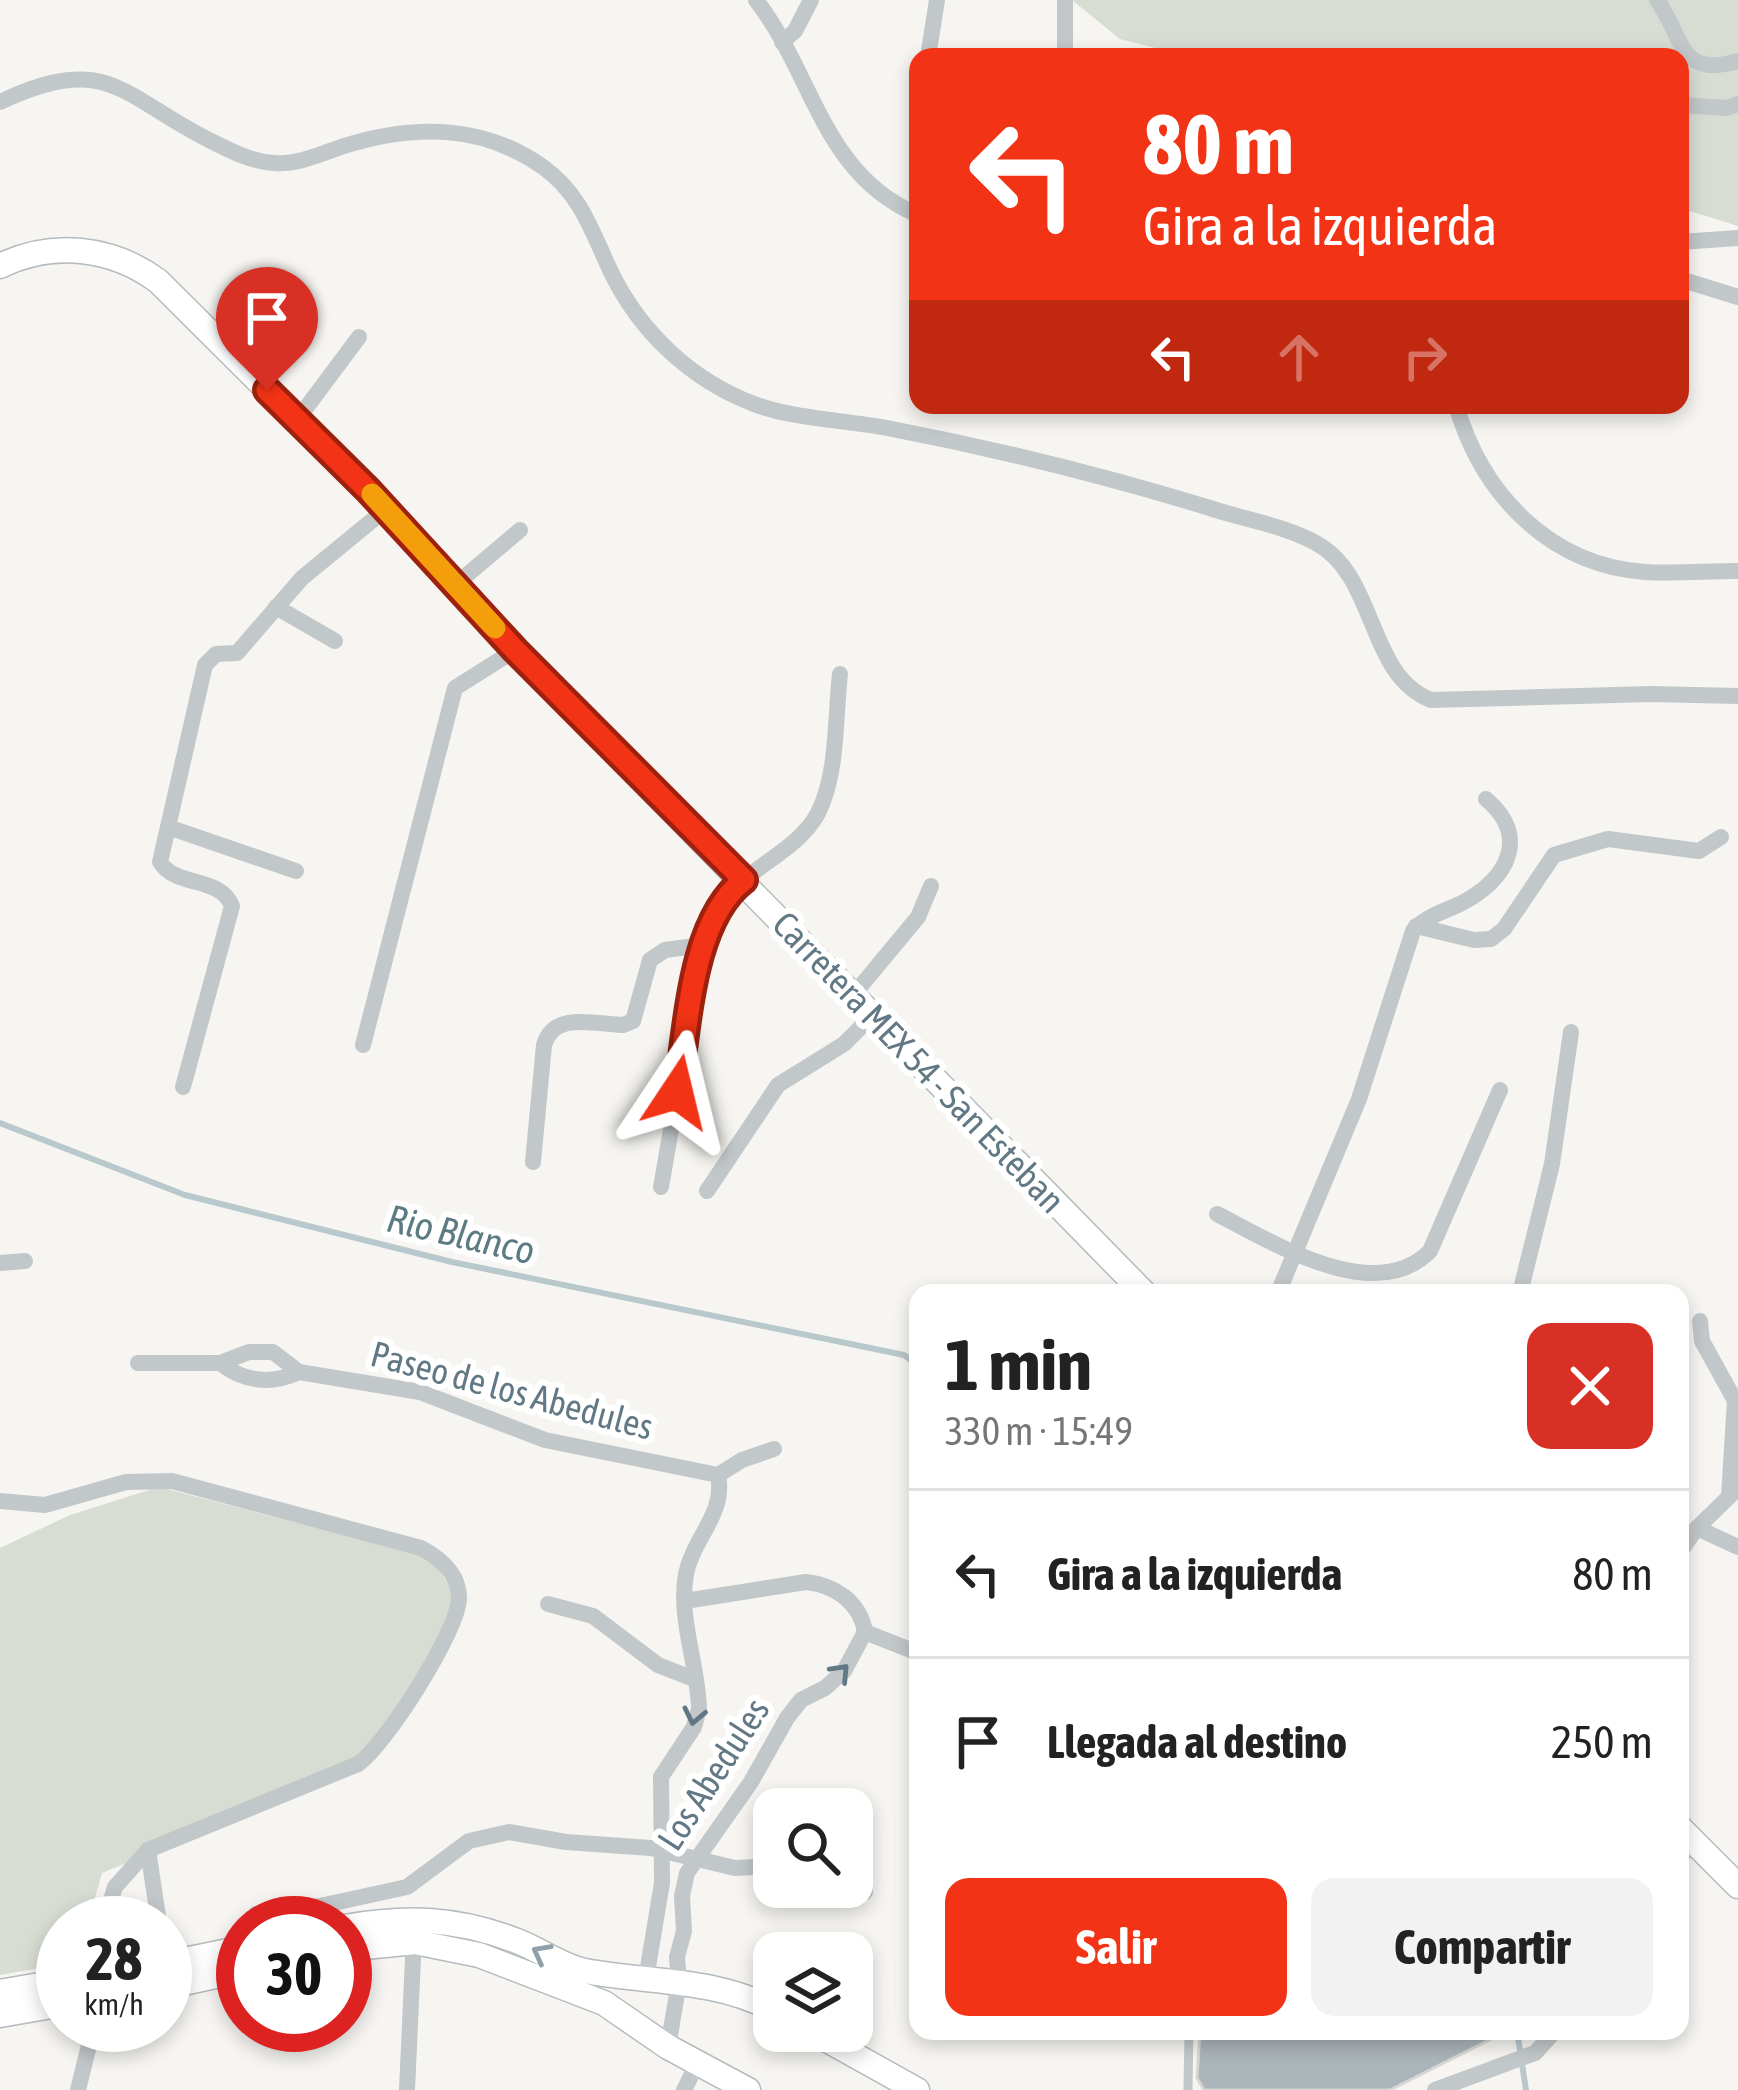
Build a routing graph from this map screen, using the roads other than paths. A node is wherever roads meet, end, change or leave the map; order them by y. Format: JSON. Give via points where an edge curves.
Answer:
{"nodes":[{"id":1,"x":757,"y":0,"type":"edge"},
{"id":2,"x":812,"y":0,"type":"edge"},
{"id":3,"x":937,"y":0,"type":"edge"},
{"id":4,"x":1065,"y":0,"type":"edge"},
{"id":5,"x":1657,"y":0,"type":"edge"},
{"id":6,"x":782,"y":42,"type":"junction"},
{"id":7,"x":929,"y":48,"type":"edge"},
{"id":8,"x":1064,"y":48,"type":"edge"},
{"id":9,"x":1683,"y":48,"type":"edge"},
{"id":10,"x":1689,"y":58,"type":"edge"},
{"id":11,"x":1738,"y":62,"type":"edge"},
{"id":12,"x":0,"y":102,"type":"edge"},
{"id":13,"x":1738,"y":104,"type":"edge"},
{"id":14,"x":1689,"y":106,"type":"edge"},
{"id":15,"x":909,"y":210,"type":"edge"},
{"id":16,"x":1738,"y":238,"type":"edge"},
{"id":17,"x":1689,"y":241,"type":"edge"},
{"id":18,"x":0,"y":266,"type":"edge"},
{"id":19,"x":1689,"y":282,"type":"edge"},
{"id":20,"x":1738,"y":297,"type":"edge"},
{"id":21,"x":359,"y":337,"type":"dead end"},
{"id":22,"x":1459,"y":414,"type":"edge"},
{"id":23,"x":297,"y":420,"type":"junction"},
{"id":24,"x":386,"y":508,"type":"junction"},
{"id":25,"x":520,"y":530,"type":"dead end"},
{"id":26,"x":1738,"y":571,"type":"edge"},
{"id":27,"x":455,"y":584,"type":"junction"},
{"id":28,"x":276,"y":607,"type":"junction"},
{"id":29,"x":335,"y":641,"type":"dead end"},
{"id":30,"x":515,"y":650,"type":"junction"},
{"id":31,"x":840,"y":674,"type":"dead end"},
{"id":32,"x":1738,"y":696,"type":"edge"},
{"id":33,"x":1486,"y":799,"type":"dead end"},
{"id":34,"x":168,"y":827,"type":"junction"},
{"id":35,"x":1721,"y":837,"type":"dead end"},
{"id":36,"x":296,"y":872,"type":"dead end"},
{"id":37,"x":744,"y":880,"type":"junction"},
{"id":38,"x":932,"y":886,"type":"dead end"},
{"id":39,"x":1416,"y":926,"type":"junction"},
{"id":40,"x":703,"y":945,"type":"junction"},
{"id":41,"x":855,"y":994,"type":"junction"},
{"id":42,"x":874,"y":1014,"type":"junction"},
{"id":43,"x":1571,"y":1032,"type":"dead end"},
{"id":44,"x":363,"y":1045,"type":"dead end"},
{"id":45,"x":183,"y":1087,"type":"dead end"},
{"id":46,"x":1500,"y":1090,"type":"dead end"},
{"id":47,"x":533,"y":1162,"type":"dead end"},
{"id":48,"x":662,"y":1187,"type":"dead end"},
{"id":49,"x":707,"y":1191,"type":"dead end"},
{"id":50,"x":1217,"y":1214,"type":"dead end"},
{"id":51,"x":1295,"y":1253,"type":"junction"},
{"id":52,"x":25,"y":1261,"type":"dead end"},
{"id":53,"x":0,"y":1263,"type":"edge"},
{"id":54,"x":1135,"y":1284,"type":"edge"},
{"id":55,"x":1282,"y":1284,"type":"edge"},
{"id":56,"x":1522,"y":1284,"type":"edge"},
{"id":57,"x":1700,"y":1321,"type":"dead end"},
{"id":58,"x":138,"y":1363,"type":"dead end"},
{"id":59,"x":220,"y":1363,"type":"junction"},
{"id":60,"x":299,"y":1372,"type":"junction"},
{"id":61,"x":1737,"y":1403,"type":"edge"},
{"id":62,"x":774,"y":1449,"type":"dead end"},
{"id":63,"x":718,"y":1475,"type":"junction"},
{"id":64,"x":1733,"y":1492,"type":"edge"},
{"id":65,"x":0,"y":1501,"type":"edge"},
{"id":66,"x":1697,"y":1528,"type":"junction"},
{"id":67,"x":1689,"y":1539,"type":"edge"},
{"id":68,"x":1738,"y":1547,"type":"edge"},
{"id":69,"x":685,"y":1601,"type":"junction"},
{"id":70,"x":548,"y":1604,"type":"dead end"},
{"id":71,"x":866,"y":1632,"type":"junction"},
{"id":72,"x":909,"y":1649,"type":"edge"},
{"id":73,"x":694,"y":1679,"type":"junction"},
{"id":74,"x":1689,"y":1846,"type":"edge"},
{"id":75,"x":148,"y":1850,"type":"junction"},
{"id":76,"x":660,"y":1850,"type":"junction"},
{"id":77,"x":695,"y":1858,"type":"junction"},
{"id":78,"x":753,"y":1868,"type":"edge"},
{"id":79,"x":1738,"y":1886,"type":"edge"},
{"id":80,"x":112,"y":1896,"type":"edge"},
{"id":81,"x":155,"y":1896,"type":"edge"},
{"id":82,"x":367,"y":1896,"type":"edge"},
{"id":83,"x":372,"y":1928,"type":"edge"},
{"id":84,"x":413,"y":1930,"type":"junction"},
{"id":85,"x":372,"y":1944,"type":"edge"},
{"id":86,"x":646,"y":1978,"type":"junction"},
{"id":87,"x":679,"y":1982,"type":"junction"},
{"id":88,"x":587,"y":1984,"type":"junction"},
{"id":89,"x":36,"y":1986,"type":"edge"},
{"id":90,"x":0,"y":1992,"type":"edge"},
{"id":91,"x":753,"y":2001,"type":"edge"},
{"id":92,"x":36,"y":2008,"type":"edge"},
{"id":93,"x":0,"y":2014,"type":"edge"},
{"id":94,"x":1189,"y":2040,"type":"edge"},
{"id":95,"x":1547,"y":2040,"type":"edge"},
{"id":96,"x":668,"y":2047,"type":"junction"},
{"id":97,"x":87,"y":2052,"type":"edge"},
{"id":98,"x":849,"y":2052,"type":"edge"},
{"id":99,"x":697,"y":2064,"type":"junction"},
{"id":100,"x":78,"y":2090,"type":"edge"},
{"id":101,"x":407,"y":2090,"type":"edge"},
{"id":102,"x":684,"y":2090,"type":"edge"},
{"id":103,"x":748,"y":2090,"type":"edge"},
{"id":104,"x":917,"y":2090,"type":"edge"},
{"id":105,"x":1188,"y":2090,"type":"edge"},
{"id":106,"x":1435,"y":2090,"type":"edge"}],
"edges":[{"from":1,"to":6,"type":"street"},
{"from":2,"to":6,"type":"street"},
{"from":3,"to":7,"type":"street"},
{"from":4,"to":8,"type":"street"},
{"from":5,"to":9,"type":"street"},
{"from":6,"to":15,"type":"street","via":[[853,170]]},
{"from":10,"to":11,"type":"street","via":[[1702,66]]},
{"from":12,"to":32,"type":"street","via":[[49,82],[100,80],[238,154],[273,164],[382,136],[453,130],[488,137],[562,183],[640,319],[675,357],[735,396],[1110,479],[1301,536],[1347,570],[1386,652],[1431,700]]},
{"from":13,"to":14,"type":"street"},
{"from":16,"to":17,"type":"street"},
{"from":18,"to":23,"type":"street","name":"Carretera MEX 54 - San Esteban","via":[[54,250],[130,263],[173,295]]},
{"from":19,"to":20,"type":"street"},
{"from":21,"to":23,"type":"street"},
{"from":22,"to":26,"type":"street","via":[[1487,476],[1555,544],[1644,572]]},
{"from":23,"to":24,"type":"street","name":"Carretera MEX 54 - San Esteban"},
{"from":24,"to":27,"type":"street","name":"Carretera MEX 54 - San Esteban"},
{"from":24,"to":28,"type":"street"},
{"from":25,"to":27,"type":"street"},
{"from":27,"to":30,"type":"street","name":"Carretera MEX 54 - San Esteban"},
{"from":28,"to":29,"type":"street"},
{"from":28,"to":34,"type":"street","via":[[237,653],[208,660]]},
{"from":30,"to":37,"type":"street","name":"Carretera MEX 54 - San Esteban"},
{"from":30,"to":44,"type":"street","via":[[455,688]]},
{"from":31,"to":37,"type":"street","via":[[816,816]]},
{"from":33,"to":39,"type":"street","via":[[1511,831],[1509,856],[1476,894]]},
{"from":34,"to":36,"type":"street"},
{"from":34,"to":45,"type":"street","via":[[165,871],[219,889],[232,906]]},
{"from":35,"to":39,"type":"street","via":[[1699,851],[1608,839],[1554,855],[1491,939]]},
{"from":37,"to":40,"type":"street","via":[[724,899]]},
{"from":37,"to":41,"type":"street","name":"Carretera MEX 54 - San Esteban"},
{"from":38,"to":41,"type":"street","via":[[918,917]]},
{"from":39,"to":51,"type":"street","via":[[1359,1099]]},
{"from":40,"to":47,"type":"street","via":[[650,960],[633,1021],[559,1022],[548,1030]]},
{"from":40,"to":48,"type":"street"},
{"from":41,"to":42,"type":"street","name":"Carretera MEX 54 - San Esteban"},
{"from":42,"to":49,"type":"street","via":[[844,1044],[778,1084]]},
{"from":42,"to":54,"type":"street","name":"Carretera MEX 54 - San Esteban"},
{"from":43,"to":56,"type":"street","via":[[1552,1164]]},
{"from":46,"to":51,"type":"street","via":[[1427,1256],[1369,1275]]},
{"from":50,"to":51,"type":"street"},
{"from":51,"to":55,"type":"street"},
{"from":52,"to":53,"type":"street"},
{"from":57,"to":61,"type":"street","via":[[1702,1341]]},
{"from":58,"to":59,"type":"street","name":"Paseo de los Abedules"},
{"from":59,"to":60,"type":"street","name":"Paseo de los Abedules","via":[[263,1381]]},
{"from":59,"to":60,"type":"street","name":"Paseo de los Abedules","via":[[268,1351]]},
{"from":60,"to":63,"type":"street","name":"Paseo de los Abedules","via":[[420,1392],[545,1440]]},
{"from":61,"to":64,"type":"street"},
{"from":62,"to":63,"type":"street"},
{"from":63,"to":69,"type":"street","name":"Los Abedules","via":[[717,1508],[690,1560]]},
{"from":64,"to":66,"type":"street"},
{"from":65,"to":75,"type":"street","via":[[45,1505],[126,1482],[172,1481],[421,1548],[456,1581],[452,1625],[365,1759]]},
{"from":66,"to":67,"type":"street"},
{"from":66,"to":68,"type":"street"},
{"from":69,"to":71,"type":"street","via":[[820,1583],[857,1609]]},
{"from":69,"to":73,"type":"street","name":"Los Abedules"},
{"from":70,"to":73,"type":"street","via":[[593,1616],[658,1665]]},
{"from":71,"to":72,"type":"street"},
{"from":77,"to":71,"type":"street","name":"Los Abedules","one_way":true,"via":[[797,1704],[844,1671]]},
{"from":73,"to":76,"type":"street","name":"Los Abedules","one_way":true,"via":[[694,1727],[661,1778]]},
{"from":74,"to":79,"type":"street"},
{"from":75,"to":80,"type":"street"},
{"from":75,"to":81,"type":"street"},
{"from":76,"to":77,"type":"street"},
{"from":76,"to":82,"type":"street","via":[[499,1833],[470,1841],[407,1887]]},
{"from":76,"to":86,"type":"street","name":"Los Abedules"},
{"from":77,"to":78,"type":"street"},
{"from":77,"to":87,"type":"street","name":"Los Abedules","via":[[683,1888]]},
{"from":83,"to":84,"type":"street"},
{"from":84,"to":85,"type":"street"},
{"from":84,"to":88,"type":"street","via":[[448,1920],[483,1929],[522,1942]]},
{"from":84,"to":101,"type":"street"},
{"from":86,"to":87,"type":"street"},
{"from":86,"to":88,"type":"street"},
{"from":87,"to":91,"type":"street"},
{"from":87,"to":96,"type":"street","name":"Los Abedules"},
{"from":88,"to":96,"type":"street"},
{"from":89,"to":90,"type":"street"},
{"from":92,"to":93,"type":"street"},
{"from":94,"to":105,"type":"lane"},
{"from":95,"to":106,"type":"street","via":[[1535,2053]]},
{"from":96,"to":99,"type":"street"},
{"from":97,"to":100,"type":"street"},
{"from":98,"to":104,"type":"street"},
{"from":99,"to":102,"type":"street"},
{"from":99,"to":103,"type":"street"}]}
